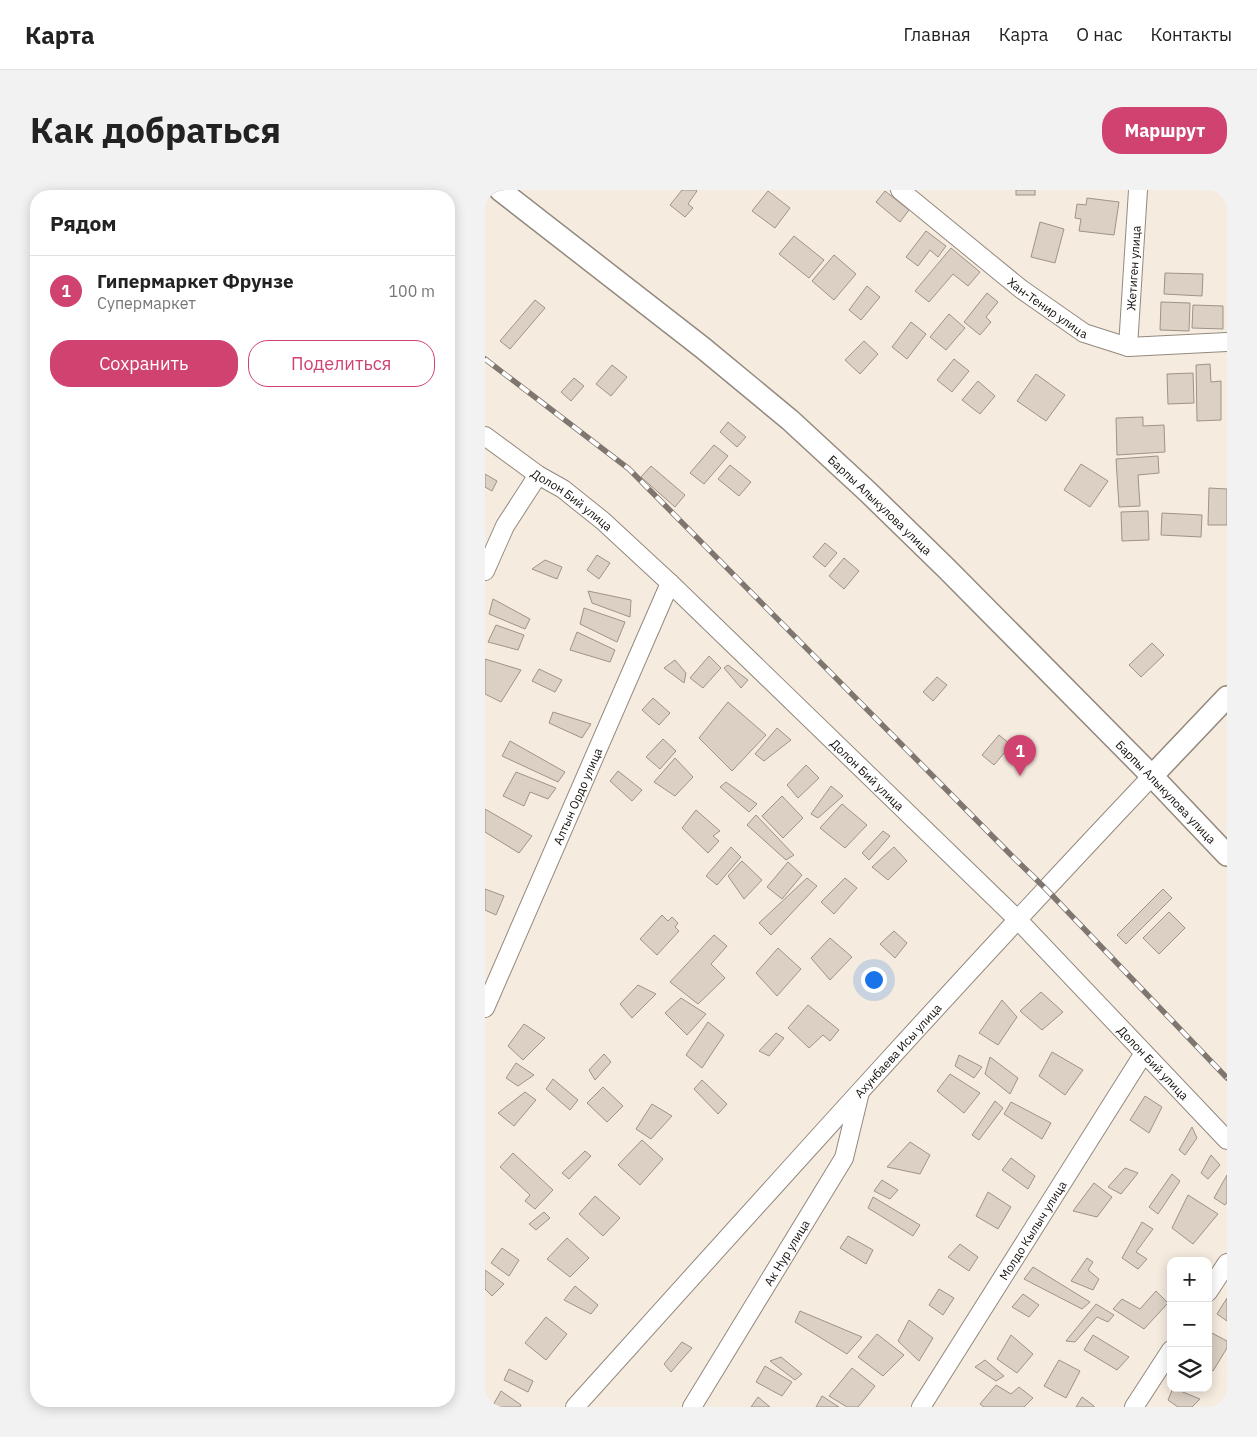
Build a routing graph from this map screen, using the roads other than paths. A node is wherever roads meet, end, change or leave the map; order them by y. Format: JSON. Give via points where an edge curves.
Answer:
{"nodes":[{"id":1,"x":500,"y":190,"type":"edge"},
{"id":2,"x":900,"y":190,"type":"edge"},
{"id":3,"x":1138,"y":190,"type":"edge"},
{"id":4,"x":1227,"y":342,"type":"edge"},
{"id":5,"x":1128,"y":347,"type":"junction"},
{"id":6,"x":485,"y":436,"type":"edge"},
{"id":7,"x":538,"y":475,"type":"junction"},
{"id":8,"x":485,"y":571,"type":"edge"},
{"id":9,"x":670,"y":583,"type":"junction"},
{"id":10,"x":1223,"y":708,"type":"edge"},
{"id":11,"x":1152,"y":776,"type":"junction"},
{"id":12,"x":1227,"y":855,"type":"edge"},
{"id":13,"x":1017,"y":919,"type":"junction"},
{"id":14,"x":485,"y":1008,"type":"edge"},
{"id":15,"x":1145,"y":1053,"type":"junction"},
{"id":16,"x":860,"y":1090,"type":"junction"},
{"id":17,"x":1227,"y":1140,"type":"edge"},
{"id":18,"x":1227,"y":1263,"type":"edge"},
{"id":19,"x":1212,"y":1286,"type":"edge"},
{"id":20,"x":1167,"y":1356,"type":"edge"},
{"id":21,"x":575,"y":1407,"type":"edge"},
{"id":22,"x":692,"y":1407,"type":"edge"},
{"id":23,"x":921,"y":1407,"type":"edge"},
{"id":24,"x":1134,"y":1407,"type":"edge"}],
"edges":[{"from":1,"to":11,"type":"main road","name":"Барпы Алыкулова улица","via":[[790,420],[947,569]]},
{"from":2,"to":5,"type":"street","name":"Хан-Тенир улица","via":[[1021,289],[1084,332]]},
{"from":3,"to":5,"type":"street","name":"Жетиген улица"},
{"from":4,"to":5,"type":"street","name":"Хан-Тенир улица"},
{"from":6,"to":7,"type":"street","name":"Долон Бий улица"},
{"from":7,"to":8,"type":"street","via":[[505,526]]},
{"from":7,"to":9,"type":"street","name":"Долон Бий улица","via":[[563,488],[603,520]]},
{"from":9,"to":13,"type":"street","name":"Долон Бий улица"},
{"from":9,"to":14,"type":"street","name":"Алтын Ордо улица"},
{"from":10,"to":11,"type":"main road","name":"Ахунбаева Исы улица"},
{"from":11,"to":12,"type":"main road","name":"Барпы Алыкулова улица"},
{"from":11,"to":13,"type":"street","name":"Ахунбаева Исы улица"},
{"from":13,"to":15,"type":"street","name":"Долон Бий улица"},
{"from":13,"to":16,"type":"street","name":"Ахунбаева Исы улица"},
{"from":15,"to":17,"type":"street","name":"Долон Бий улица"},
{"from":15,"to":23,"type":"street","name":"Молдо Кылыч улица"},
{"from":16,"to":21,"type":"street","name":"Ахунбаева Исы улица"},
{"from":16,"to":22,"type":"street","name":"Ак Нур улица","via":[[844,1158]]},
{"from":18,"to":19,"type":"street"},
{"from":20,"to":24,"type":"street"}]}
